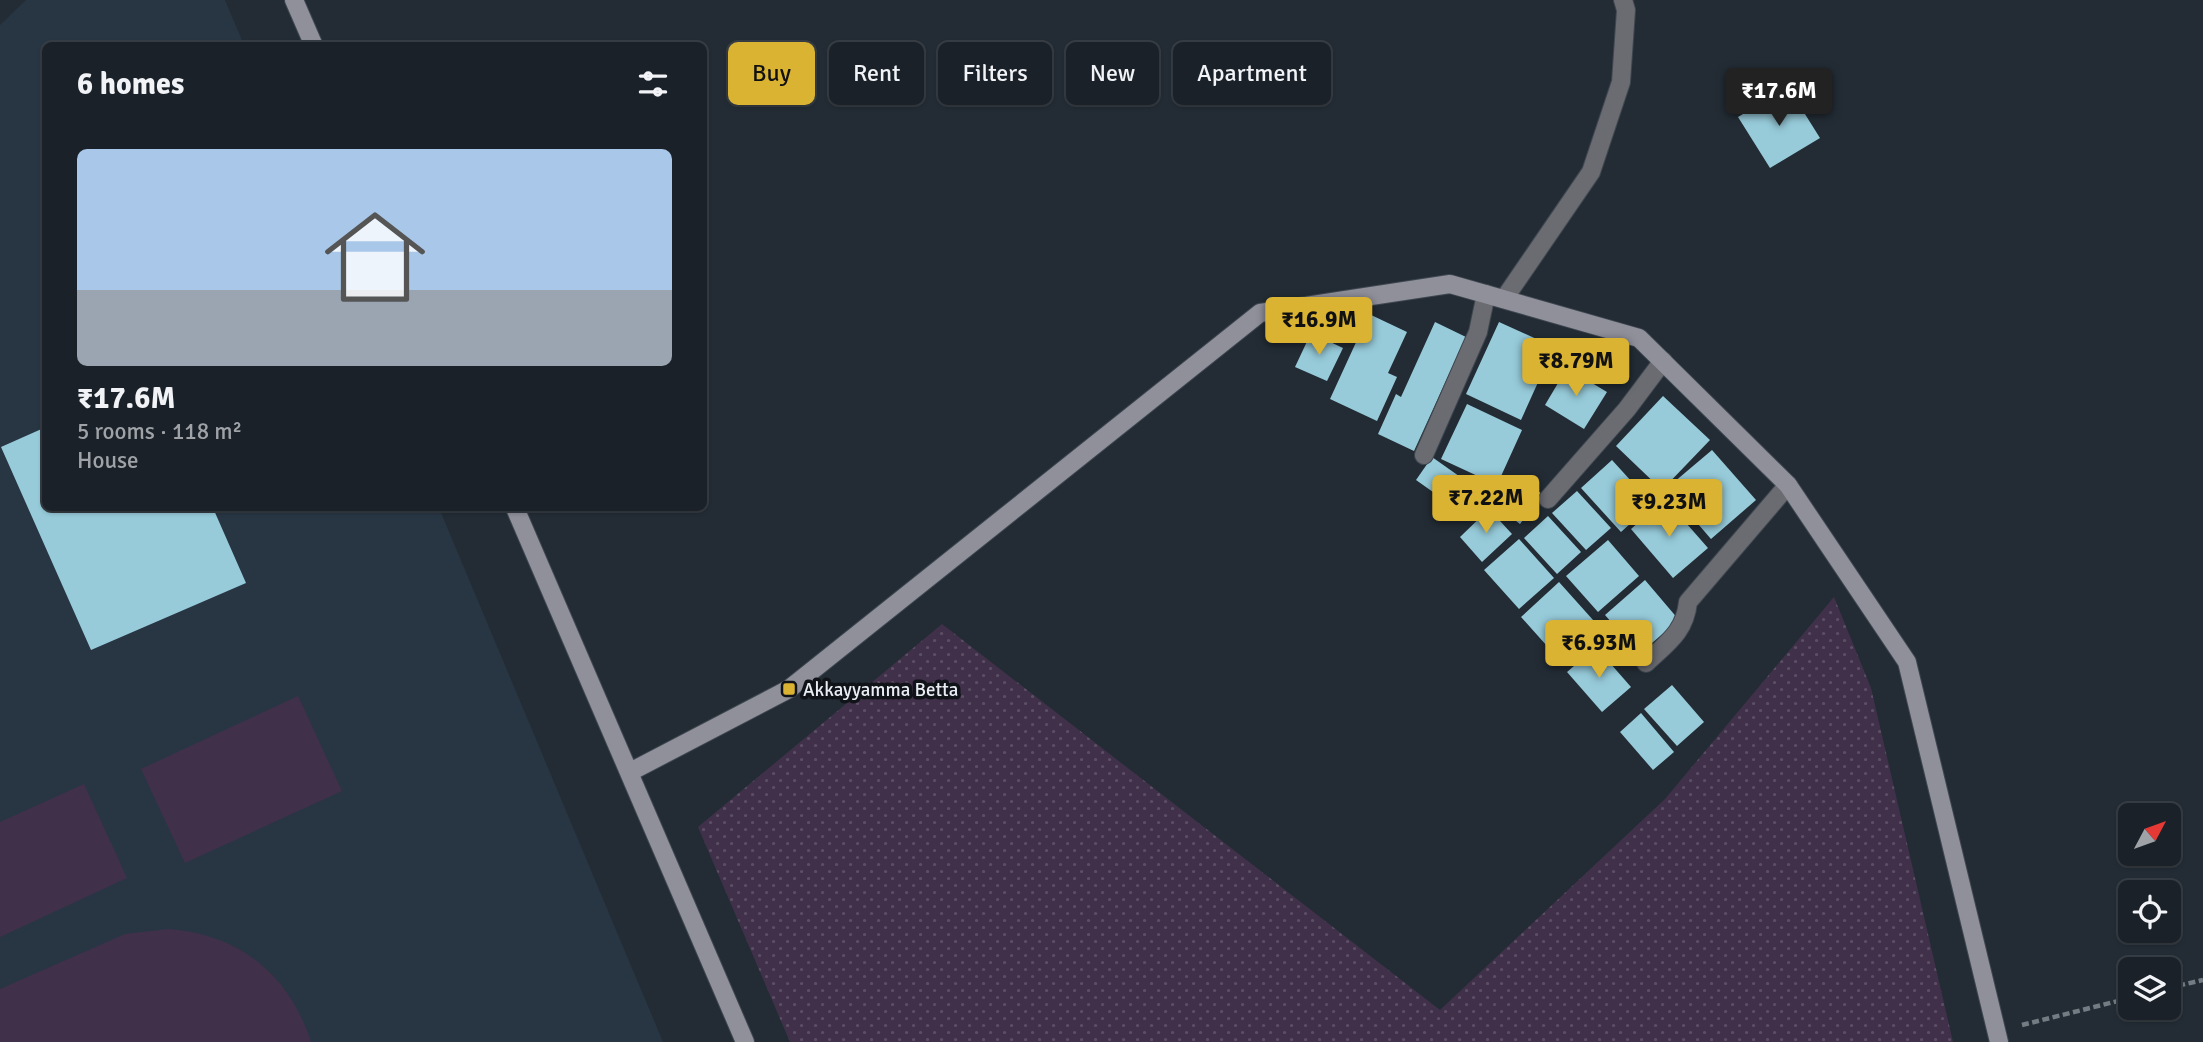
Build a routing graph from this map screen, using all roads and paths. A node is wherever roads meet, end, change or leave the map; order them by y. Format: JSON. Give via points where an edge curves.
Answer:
{"nodes":[{"id":1,"x":294,"y":0,"type":"edge"},
{"id":2,"x":1623,"y":0,"type":"edge"},
{"id":3,"x":312,"y":42,"type":"edge"},
{"id":4,"x":1486,"y":294,"type":"junction"},
{"id":5,"x":1504,"y":299,"type":"junction"},
{"id":6,"x":1663,"y":361,"type":"junction"},
{"id":7,"x":1424,"y":455,"type":"dead end"},
{"id":8,"x":1788,"y":485,"type":"junction"},
{"id":9,"x":1548,"y":499,"type":"dead end"},
{"id":10,"x":516,"y":511,"type":"edge"},
{"id":11,"x":1646,"y":663,"type":"dead end"},
{"id":12,"x":630,"y":772,"type":"junction"},
{"id":13,"x":2203,"y":980,"type":"edge"},
{"id":14,"x":2181,"y":985,"type":"edge"},
{"id":15,"x":2118,"y":1001,"type":"edge"},
{"id":16,"x":1998,"y":1036,"type":"edge"},
{"id":17,"x":745,"y":1042,"type":"edge"}],
"edges":[{"from":1,"to":3,"type":"street"},
{"from":2,"to":5,"type":"street","via":[[1621,82],[1591,172]]},
{"from":4,"to":5,"type":"street"},
{"from":4,"to":7,"type":"street","via":[[1478,332]]},
{"from":4,"to":12,"type":"street","via":[[1450,284],[1260,313],[789,689]]},
{"from":5,"to":6,"type":"street","via":[[1639,338]]},
{"from":6,"to":8,"type":"street"},
{"from":6,"to":9,"type":"street"},
{"from":8,"to":11,"type":"street","via":[[1688,602],[1679,631]]},
{"from":8,"to":16,"type":"street","via":[[1907,662]]},
{"from":10,"to":12,"type":"street"},
{"from":12,"to":17,"type":"street"},
{"from":13,"to":14,"type":"path"},
{"from":15,"to":16,"type":"path"}]}
